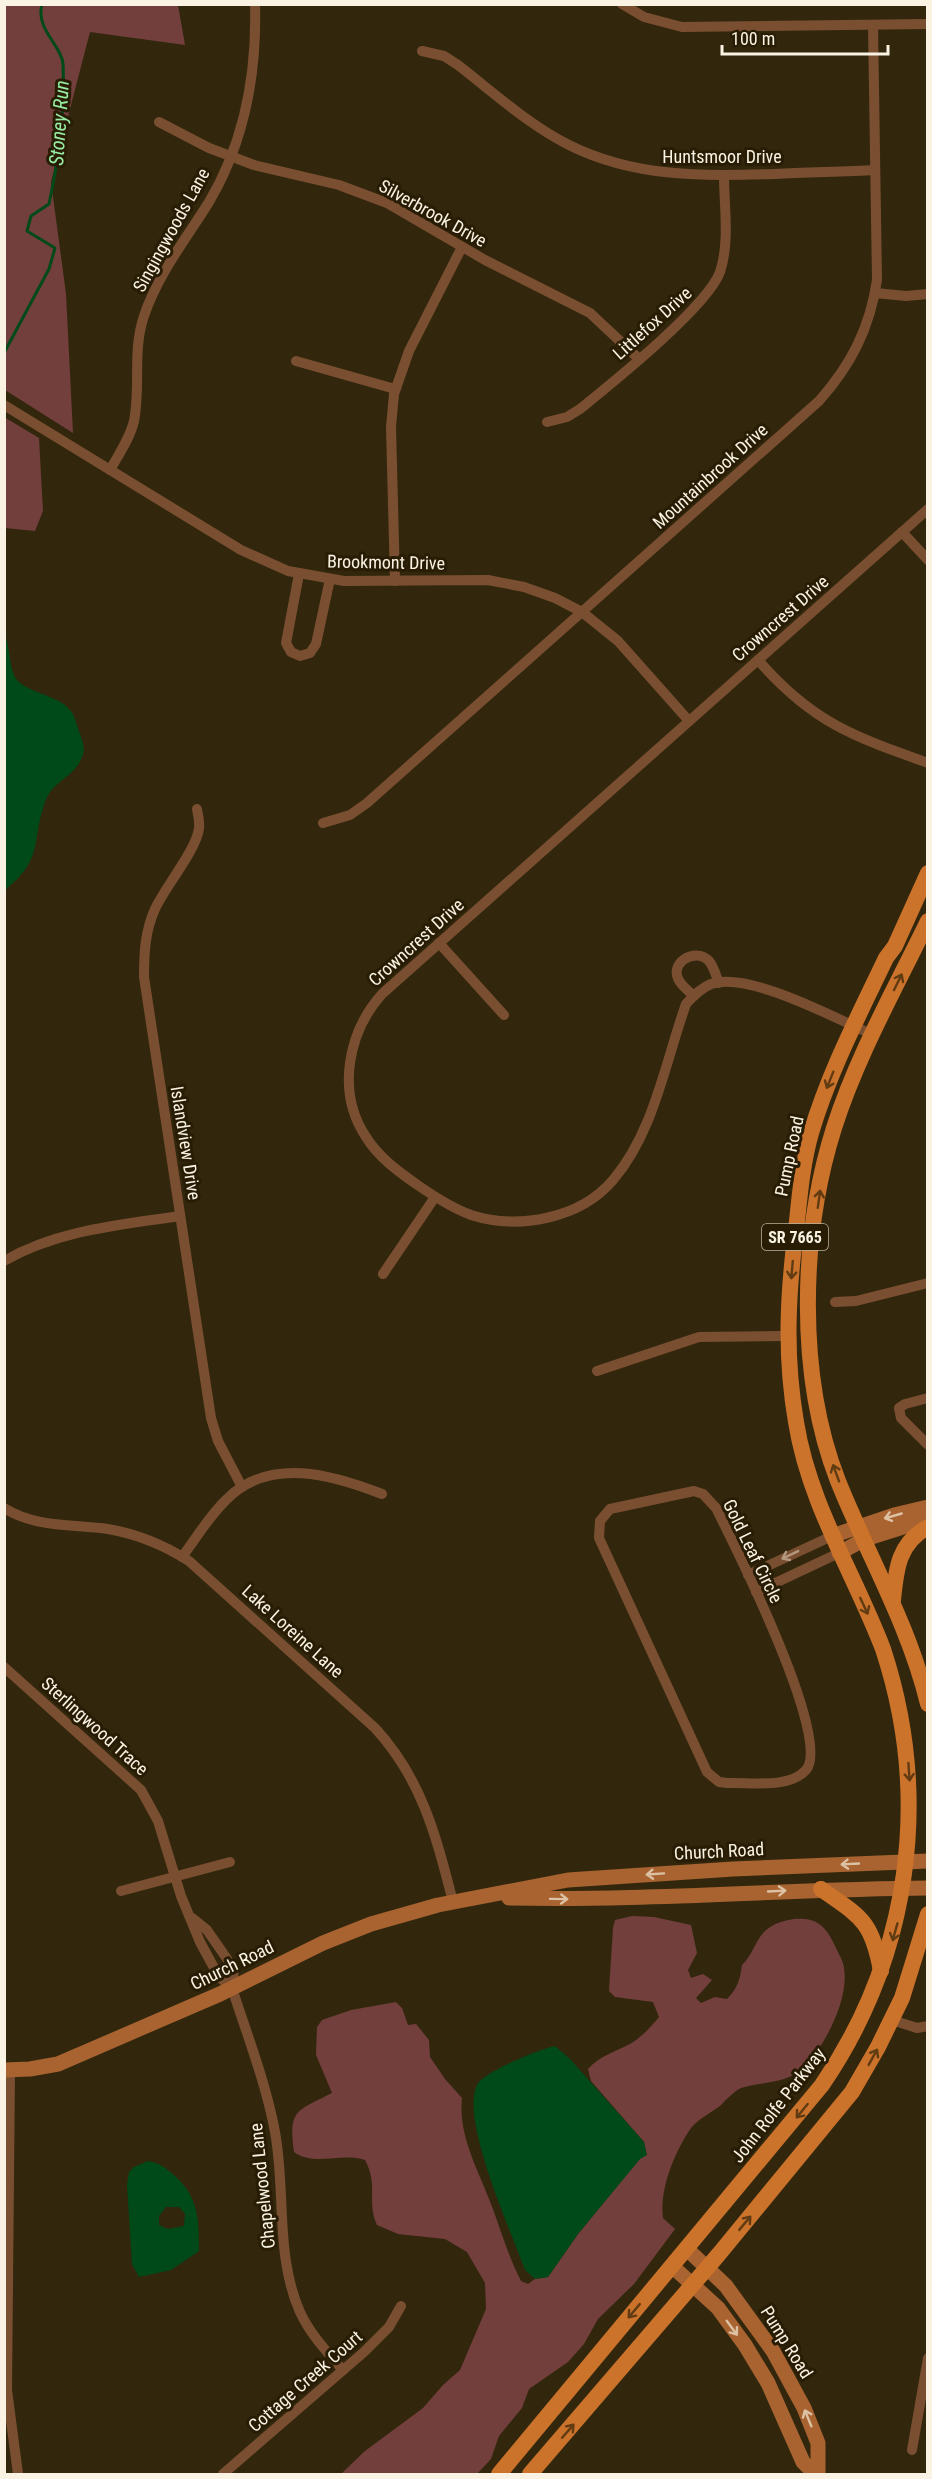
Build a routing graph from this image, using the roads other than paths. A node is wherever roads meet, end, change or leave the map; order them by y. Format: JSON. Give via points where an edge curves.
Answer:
{"nodes":[{"id":1,"x":255,"y":4,"type":"edge"},
{"id":2,"x":622,"y":4,"type":"edge"},
{"id":3,"x":927,"y":24,"type":"edge"},
{"id":4,"x":873,"y":25,"type":"junction"},
{"id":5,"x":422,"y":51,"type":"dead end"},
{"id":6,"x":159,"y":123,"type":"dead end"},
{"id":7,"x":230,"y":156,"type":"junction"},
{"id":8,"x":875,"y":170,"type":"junction"},
{"id":9,"x":724,"y":175,"type":"junction"},
{"id":10,"x":462,"y":247,"type":"junction"},
{"id":11,"x":875,"y":293,"type":"junction"},
{"id":12,"x":927,"y":294,"type":"edge"},
{"id":13,"x":638,"y":358,"type":"junction"},
{"id":14,"x":296,"y":361,"type":"dead end"},
{"id":15,"x":395,"y":389,"type":"junction"},
{"id":16,"x":4,"y":405,"type":"edge"},
{"id":17,"x":547,"y":422,"type":"dead end"},
{"id":18,"x":110,"y":470,"type":"junction"},
{"id":19,"x":927,"y":509,"type":"edge"},
{"id":20,"x":902,"y":532,"type":"junction"},
{"id":21,"x":927,"y":560,"type":"edge"},
{"id":22,"x":299,"y":574,"type":"junction"},
{"id":23,"x":330,"y":579,"type":"junction"},
{"id":24,"x":395,"y":581,"type":"junction"},
{"id":25,"x":582,"y":612,"type":"junction"},
{"id":26,"x":758,"y":660,"type":"junction"},
{"id":27,"x":689,"y":721,"type":"junction"},
{"id":28,"x":927,"y":763,"type":"edge"},
{"id":29,"x":197,"y":809,"type":"dead end"},
{"id":30,"x":323,"y":823,"type":"dead end"},
{"id":31,"x":927,"y":873,"type":"edge"},
{"id":32,"x":927,"y":921,"type":"edge"},
{"id":33,"x":439,"y":943,"type":"junction"},
{"id":34,"x":719,"y":983,"type":"junction"},
{"id":35,"x":694,"y":996,"type":"junction"},
{"id":36,"x":504,"y":1015,"type":"dead end"},
{"id":37,"x":854,"y":1026,"type":"junction"},
{"id":38,"x":873,"y":1035,"type":"junction"},
{"id":39,"x":435,"y":1197,"type":"junction"},
{"id":40,"x":180,"y":1216,"type":"junction"},
{"id":41,"x":4,"y":1261,"type":"edge"},
{"id":42,"x":382,"y":1274,"type":"dead end"},
{"id":43,"x":927,"y":1283,"type":"edge"},
{"id":44,"x":835,"y":1302,"type":"dead end"},
{"id":45,"x":786,"y":1336,"type":"junction"},
{"id":46,"x":597,"y":1371,"type":"dead end"},
{"id":47,"x":927,"y":1398,"type":"edge"},
{"id":48,"x":927,"y":1445,"type":"edge"},
{"id":49,"x":242,"y":1487,"type":"junction"},
{"id":50,"x":382,"y":1494,"type":"dead end"},
{"id":51,"x":4,"y":1508,"type":"edge"},
{"id":52,"x":927,"y":1508,"type":"edge"},
{"id":53,"x":927,"y":1520,"type":"edge"},
{"id":54,"x":927,"y":1527,"type":"edge"},
{"id":55,"x":862,"y":1533,"type":"junction"},
{"id":56,"x":832,"y":1536,"type":"junction"},
{"id":57,"x":839,"y":1552,"type":"junction"},
{"id":58,"x":182,"y":1557,"type":"junction"},
{"id":59,"x":748,"y":1575,"type":"junction"},
{"id":60,"x":756,"y":1592,"type":"junction"},
{"id":61,"x":893,"y":1601,"type":"junction"},
{"id":62,"x":4,"y":1667,"type":"edge"},
{"id":63,"x":927,"y":1704,"type":"edge"},
{"id":64,"x":908,"y":1861,"type":"junction"},
{"id":65,"x":927,"y":1861,"type":"edge"},
{"id":66,"x":230,"y":1862,"type":"dead end"},
{"id":67,"x":175,"y":1877,"type":"junction"},
{"id":68,"x":905,"y":1888,"type":"junction"},
{"id":69,"x":927,"y":1888,"type":"edge"},
{"id":70,"x":821,"y":1889,"type":"junction"},
{"id":71,"x":121,"y":1892,"type":"dead end"},
{"id":72,"x":479,"y":1898,"type":"junction"},
{"id":73,"x":453,"y":1902,"type":"junction"},
{"id":74,"x":927,"y":1914,"type":"edge"},
{"id":75,"x":192,"y":1918,"type":"junction"},
{"id":76,"x":927,"y":1943,"type":"edge"},
{"id":77,"x":913,"y":1967,"type":"junction"},
{"id":78,"x":882,"y":1974,"type":"junction"},
{"id":79,"x":232,"y":1988,"type":"junction"},
{"id":80,"x":892,"y":2020,"type":"junction"},
{"id":81,"x":927,"y":2026,"type":"edge"},
{"id":82,"x":7,"y":2070,"type":"edge"},
{"id":83,"x":687,"y":2249,"type":"junction"},
{"id":84,"x":672,"y":2266,"type":"junction"},
{"id":85,"x":707,"y":2268,"type":"junction"},
{"id":86,"x":692,"y":2285,"type":"junction"},
{"id":87,"x":400,"y":2306,"type":"dead end"},
{"id":88,"x":927,"y":2358,"type":"edge"},
{"id":89,"x":344,"y":2370,"type":"junction"},
{"id":90,"x":925,"y":2391,"type":"edge"},
{"id":91,"x":912,"y":2450,"type":"dead end"},
{"id":92,"x":18,"y":2475,"type":"edge"},
{"id":93,"x":223,"y":2475,"type":"edge"},
{"id":94,"x":499,"y":2475,"type":"edge"},
{"id":95,"x":530,"y":2475,"type":"edge"},
{"id":96,"x":816,"y":2475,"type":"edge"}],
"edges":[{"from":1,"to":7,"type":"street","name":"Singingwoods Lane","via":[[252,82],[242,129]]},
{"from":2,"to":4,"type":"street","via":[[644,17],[682,27]]},
{"from":3,"to":4,"type":"street"},
{"from":4,"to":8,"type":"street","name":"Mountainbrook Drive"},
{"from":5,"to":9,"type":"street","name":"Huntsmoor Drive","via":[[444,56],[534,124],[594,156],[645,171]]},
{"from":6,"to":7,"type":"street","name":"Silverbrook Drive"},
{"from":7,"to":10,"type":"street","name":"Silverbrook Drive","via":[[366,194]]},
{"from":7,"to":18,"type":"street","name":"Singingwoods Lane","via":[[210,199],[152,294],[137,344],[134,419]]},
{"from":8,"to":9,"type":"street","name":"Huntsmoor Drive"},
{"from":8,"to":11,"type":"street","name":"Mountainbrook Drive"},
{"from":9,"to":13,"type":"street","name":"Littlefox Drive","via":[[724,240],[719,273],[705,297]]},
{"from":10,"to":13,"type":"street","name":"Silverbrook Drive","via":[[590,313]]},
{"from":10,"to":15,"type":"street","via":[[409,351]]},
{"from":11,"to":12,"type":"street"},
{"from":11,"to":25,"type":"street","name":"Mountainbrook Drive","via":[[852,357],[819,401]]},
{"from":13,"to":17,"type":"street","name":"Littlefox Drive","via":[[580,410]]},
{"from":14,"to":15,"type":"street"},
{"from":15,"to":24,"type":"street","via":[[391,428]]},
{"from":16,"to":18,"type":"street","name":"Brookmont Drive"},
{"from":18,"to":22,"type":"street","name":"Brookmont Drive","via":[[241,550]]},
{"from":19,"to":20,"type":"street","name":"Crowncrest Drive"},
{"from":20,"to":21,"type":"street"},
{"from":20,"to":26,"type":"street","name":"Crowncrest Drive"},
{"from":22,"to":23,"type":"street","name":"Brookmont Drive"},
{"from":22,"to":23,"type":"street","via":[[286,643],[291,652],[300,656],[310,653],[315,644]]},
{"from":23,"to":24,"type":"street","name":"Brookmont Drive"},
{"from":24,"to":25,"type":"street","name":"Brookmont Drive","via":[[507,582]]},
{"from":25,"to":27,"type":"street","name":"Brookmont Drive","via":[[618,641]]},
{"from":25,"to":30,"type":"street","name":"Mountainbrook Drive","via":[[367,803],[344,818]]},
{"from":26,"to":27,"type":"street","name":"Crowncrest Drive"},
{"from":26,"to":28,"type":"street","via":[[794,698],[832,725]]},
{"from":27,"to":33,"type":"street","name":"Crowncrest Drive"},
{"from":29,"to":40,"type":"street","name":"Islandview Drive","via":[[200,828],[155,910],[144,958],[145,992]]},
{"from":31,"to":37,"type":"main road","name":"Pump Road","number":"SR 7665"},
{"from":38,"to":32,"type":"main road","name":"Pump Road","number":"SR 7665","one_way":true},
{"from":33,"to":36,"type":"street"},
{"from":33,"to":39,"type":"street","name":"Crowncrest Drive","via":[[382,994],[364,1018],[354,1043],[349,1079],[352,1103],[365,1136],[388,1163]]},
{"from":34,"to":35,"type":"street"},
{"from":34,"to":35,"type":"street","via":[[708,960],[698,955],[687,957],[679,965],[677,976]]},
{"from":34,"to":37,"type":"street","via":[[769,991]]},
{"from":35,"to":39,"type":"street","name":"Crowncrest Drive","via":[[686,1004],[637,1146],[601,1192],[568,1211],[514,1221],[470,1214]]},
{"from":37,"to":38,"type":"street"},
{"from":37,"to":45,"type":"main road","name":"Pump Road","number":"SR 7665","one_way":true,"via":[[828,1083],[811,1135],[794,1240]]},
{"from":55,"to":38,"type":"main road","name":"Pump Road","number":"SR 7665","one_way":true,"via":[[838,1481],[817,1411],[809,1352],[808,1296],[822,1181],[833,1131]]},
{"from":39,"to":42,"type":"street"},
{"from":40,"to":41,"type":"street","via":[[78,1232]]},
{"from":40,"to":49,"type":"street","name":"Islandview Drive","via":[[211,1418],[218,1441]]},
{"from":43,"to":44,"type":"street","via":[[856,1301]]},
{"from":45,"to":46,"type":"street","via":[[699,1337]]},
{"from":45,"to":56,"type":"main road","name":"Pump Road","number":"SR 7665","via":[[802,1456]]},
{"from":47,"to":48,"type":"street","via":[[898,1408],[901,1418]]},
{"from":49,"to":50,"type":"street","via":[[300,1472],[330,1475]]},
{"from":49,"to":58,"type":"street","via":[[208,1520]]},
{"from":51,"to":58,"type":"street","name":"Lake Loreine Lane","via":[[33,1522],[127,1533]]},
{"from":52,"to":55,"type":"main road","one_way":true},
{"from":53,"to":55,"type":"main road"},
{"from":54,"to":61,"type":"main road","via":[[903,1550],[896,1570]]},
{"from":55,"to":56,"type":"main road"},
{"from":55,"to":57,"type":"main road"},
{"from":55,"to":61,"type":"main road"},
{"from":56,"to":57,"type":"main road","name":"Pump Road"},
{"from":56,"to":59,"type":"street","one_way":true},
{"from":57,"to":60,"type":"street"},
{"from":57,"to":64,"type":"main road","name":"John Rolfe Parkway","one_way":true,"via":[[883,1650],[901,1714],[911,1804]]},
{"from":58,"to":73,"type":"street","name":"Lake Loreine Lane","via":[[367,1720],[397,1754],[422,1798]]},
{"from":59,"to":60,"type":"street","name":"Gold Leaf Circle"},
{"from":59,"to":60,"type":"street","name":"Gold Leaf Circle","via":[[716,1508],[703,1494],[685,1492],[620,1505],[610,1509],[600,1521],[599,1538],[707,1772],[719,1782],[791,1780],[804,1772],[812,1758],[810,1735],[797,1691]]},
{"from":61,"to":63,"type":"main road","via":[[912,1648]]},
{"from":62,"to":67,"type":"street","name":"Sterlingwood Trace","via":[[141,1790],[158,1821]]},
{"from":64,"to":65,"type":"main road","name":"Church Road"},
{"from":64,"to":68,"type":"main road","name":"John Rolfe Parkway"},
{"from":64,"to":72,"type":"main road","name":"Church Road","one_way":true,"via":[[568,1880]]},
{"from":66,"to":67,"type":"street"},
{"from":67,"to":71,"type":"street"},
{"from":67,"to":75,"type":"street","name":"Sterlingwood Trace"},
{"from":68,"to":69,"type":"main road","name":"Church Road"},
{"from":68,"to":70,"type":"main road","name":"Church Road"},
{"from":68,"to":78,"type":"main road","name":"John Rolfe Parkway","one_way":true},
{"from":72,"to":70,"type":"main road","name":"Church Road","one_way":true,"via":[[600,1900]]},
{"from":70,"to":78,"type":"main road","via":[[864,1921],[878,1950]]},
{"from":72,"to":73,"type":"main road","name":"Church Road"},
{"from":73,"to":79,"type":"main road","name":"Church Road","via":[[371,1924]]},
{"from":74,"to":77,"type":"main road"},
{"from":75,"to":79,"type":"street","name":"Sterlingwood Trace","via":[[219,1977]]},
{"from":75,"to":79,"type":"street","name":"Sterlingwood Trace","via":[[207,1930],[234,1969]]},
{"from":76,"to":77,"type":"main road"},
{"from":77,"to":80,"type":"main road"},
{"from":78,"to":83,"type":"main road","name":"John Rolfe Parkway","one_way":true,"via":[[867,2010],[822,2085]]},
{"from":79,"to":82,"type":"main road","name":"Church Road","via":[[58,2064]]},
{"from":79,"to":89,"type":"street","name":"Chapelwood Lane","via":[[274,2130],[287,2265],[294,2297],[310,2330]]},
{"from":80,"to":81,"type":"street","via":[[917,2028]]},
{"from":85,"to":80,"type":"main road","one_way":true,"via":[[841,2106],[863,2075]]},
{"from":82,"to":92,"type":"street","via":[[7,2390]]},
{"from":83,"to":84,"type":"main road","name":"John Rolfe Parkway"},
{"from":83,"to":85,"type":"main road","name":"Pump Road"},
{"from":84,"to":86,"type":"main road","name":"Pump Road"},
{"from":84,"to":94,"type":"main road","name":"John Rolfe Parkway","one_way":true},
{"from":85,"to":86,"type":"main road"},
{"from":96,"to":85,"type":"main road","name":"Pump Road","one_way":true,"via":[[818,2443],[788,2378],[759,2328]]},
{"from":95,"to":86,"type":"main road","one_way":true},
{"from":86,"to":96,"type":"main road","name":"Pump Road","one_way":true,"via":[[718,2308],[745,2345],[768,2383],[803,2462]]},
{"from":87,"to":89,"type":"street","name":"Cottage Creek Court","via":[[389,2327]]},
{"from":88,"to":90,"type":"street"},
{"from":89,"to":93,"type":"street","name":"Cottage Creek Court"},
{"from":90,"to":91,"type":"street"}]}
